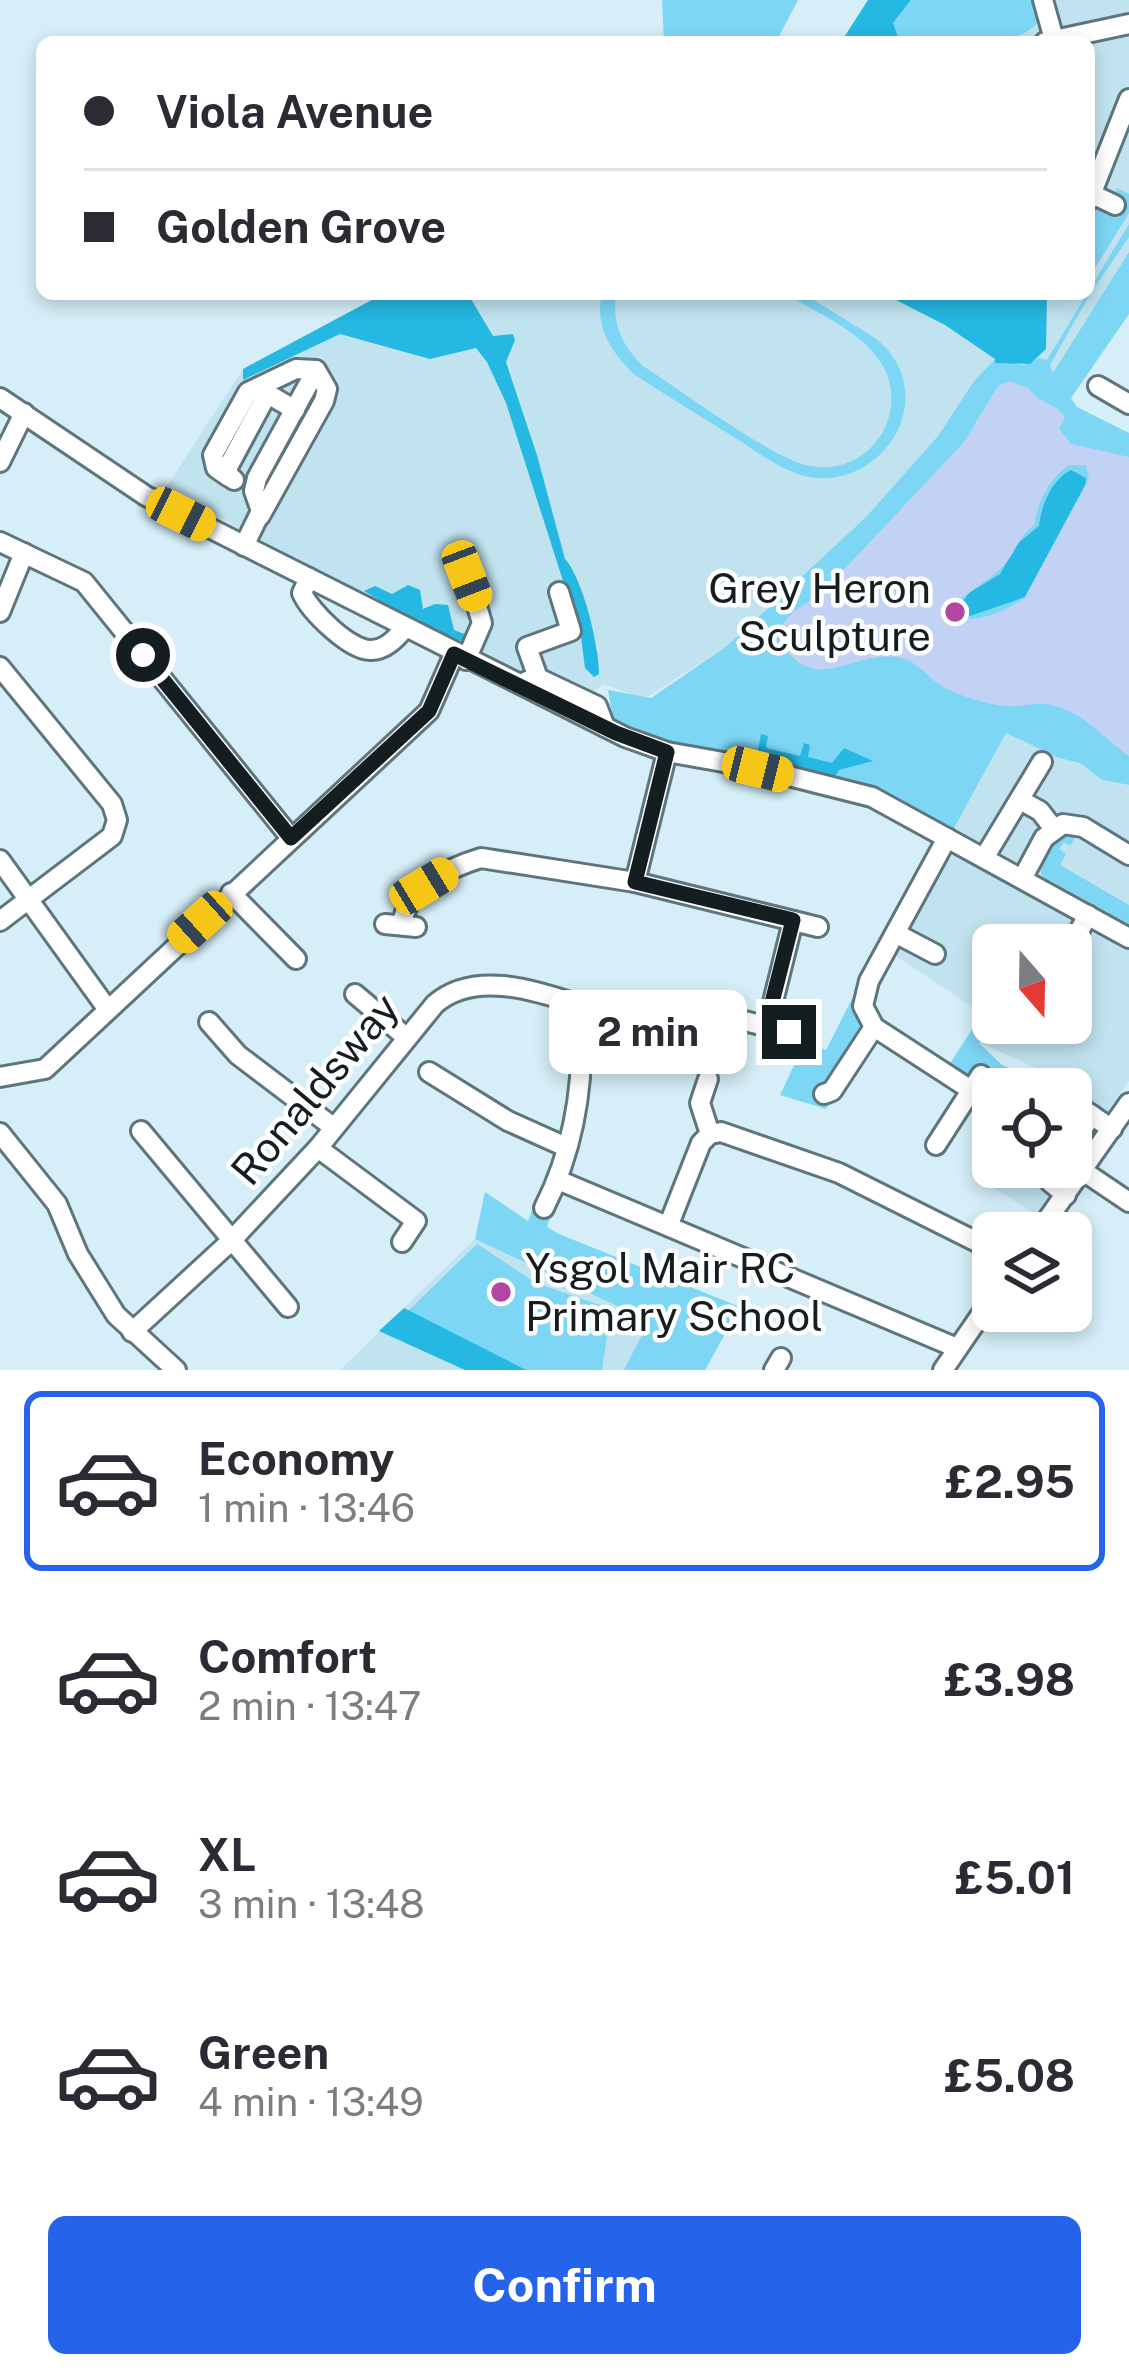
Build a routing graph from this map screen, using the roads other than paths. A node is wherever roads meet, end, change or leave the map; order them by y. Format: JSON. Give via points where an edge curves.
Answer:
{"nodes":[{"id":1,"x":1043,"y":0,"type":"edge"},
{"id":2,"x":1129,"y":24,"type":"edge"},
{"id":3,"x":1048,"y":36,"type":"edge"},
{"id":4,"x":1073,"y":36,"type":"edge"},
{"id":5,"x":1129,"y":99,"type":"edge"},
{"id":6,"x":1095,"y":184,"type":"edge"},
{"id":7,"x":1095,"y":199,"type":"edge"},
{"id":8,"x":1114,"y":205,"type":"dead end"},
{"id":9,"x":309,"y":383,"type":"dead end"},
{"id":10,"x":1098,"y":386,"type":"dead end"},
{"id":11,"x":0,"y":398,"type":"edge"},
{"id":12,"x":1129,"y":404,"type":"edge"},
{"id":13,"x":295,"y":410,"type":"junction"},
{"id":14,"x":24,"y":413,"type":"junction"},
{"id":15,"x":0,"y":462,"type":"edge"},
{"id":16,"x":229,"y":477,"type":"junction"},
{"id":17,"x":254,"y":491,"type":"junction"},
{"id":18,"x":260,"y":516,"type":"junction"},
{"id":19,"x":0,"y":542,"type":"edge"},
{"id":20,"x":244,"y":545,"type":"junction"},
{"id":21,"x":24,"y":553,"type":"junction"},
{"id":22,"x":467,"y":576,"type":"dead end"},
{"id":23,"x":309,"y":578,"type":"junction"},
{"id":24,"x":559,"y":592,"type":"dead end"},
{"id":25,"x":0,"y":612,"type":"edge"},
{"id":26,"x":405,"y":628,"type":"junction"},
{"id":27,"x":460,"y":657,"type":"junction"},
{"id":28,"x":0,"y":667,"type":"edge"},
{"id":29,"x":538,"y":678,"type":"junction"},
{"id":30,"x":517,"y":684,"type":"junction"},
{"id":31,"x":605,"y":728,"type":"junction"},
{"id":32,"x":667,"y":752,"type":"junction"},
{"id":33,"x":1042,"y":761,"type":"dead end"},
{"id":34,"x":1019,"y":800,"type":"junction"},
{"id":35,"x":1054,"y":829,"type":"junction"},
{"id":36,"x":944,"y":836,"type":"junction"},
{"id":37,"x":291,"y":838,"type":"junction"},
{"id":38,"x":1129,"y":855,"type":"edge"},
{"id":39,"x":984,"y":858,"type":"junction"},
{"id":40,"x":0,"y":860,"type":"edge"},
{"id":41,"x":1022,"y":879,"type":"junction"},
{"id":42,"x":635,"y":882,"type":"junction"},
{"id":43,"x":231,"y":893,"type":"junction"},
{"id":44,"x":32,"y":899,"type":"junction"},
{"id":45,"x":1088,"y":915,"type":"junction"},
{"id":46,"x":793,"y":920,"type":"junction"},
{"id":47,"x":0,"y":921,"type":"edge"},
{"id":48,"x":1083,"y":924,"type":"edge"},
{"id":49,"x":401,"y":926,"type":"dead end"},
{"id":50,"x":818,"y":927,"type":"dead end"},
{"id":51,"x":896,"y":934,"type":"junction"},
{"id":52,"x":1129,"y":938,"type":"edge"},
{"id":53,"x":935,"y":953,"type":"dead end"},
{"id":54,"x":296,"y":959,"type":"dead end"},
{"id":55,"x":355,"y":994,"type":"dead end"},
{"id":56,"x":106,"y":1007,"type":"junction"},
{"id":57,"x":710,"y":1007,"type":"dead end"},
{"id":58,"x":209,"y":1022,"type":"dead end"},
{"id":59,"x":766,"y":1026,"type":"junction"},
{"id":60,"x":874,"y":1027,"type":"junction"},
{"id":61,"x":789,"y":1032,"type":"dead end"},
{"id":62,"x":407,"y":1038,"type":"junction"},
{"id":63,"x":429,"y":1072,"type":"dead end"},
{"id":64,"x":0,"y":1077,"type":"edge"},
{"id":65,"x":708,"y":1079,"type":"dead end"},
{"id":66,"x":824,"y":1094,"type":"dead end"},
{"id":67,"x":1129,"y":1102,"type":"edge"},
{"id":68,"x":1092,"y":1115,"type":"edge"},
{"id":69,"x":333,"y":1127,"type":"junction"},
{"id":70,"x":1112,"y":1129,"type":"junction"},
{"id":71,"x":141,"y":1131,"type":"dead end"},
{"id":72,"x":0,"y":1133,"type":"edge"},
{"id":73,"x":710,"y":1134,"type":"junction"},
{"id":74,"x":936,"y":1144,"type":"dead end"},
{"id":75,"x":566,"y":1147,"type":"junction"},
{"id":76,"x":318,"y":1148,"type":"junction"},
{"id":77,"x":1092,"y":1159,"type":"edge"},
{"id":78,"x":1092,"y":1178,"type":"edge"},
{"id":79,"x":558,"y":1180,"type":"junction"},
{"id":80,"x":1058,"y":1188,"type":"edge"},
{"id":81,"x":1071,"y":1188,"type":"edge"},
{"id":82,"x":1066,"y":1195,"type":"junction"},
{"id":83,"x":1129,"y":1202,"type":"edge"},
{"id":84,"x":544,"y":1208,"type":"dead end"},
{"id":85,"x":1053,"y":1212,"type":"edge"},
{"id":86,"x":669,"y":1224,"type":"junction"},
{"id":87,"x":972,"y":1240,"type":"edge"},
{"id":88,"x":231,"y":1241,"type":"junction"},
{"id":89,"x":402,"y":1242,"type":"dead end"},
{"id":90,"x":288,"y":1307,"type":"dead end"},
{"id":91,"x":972,"y":1327,"type":"edge"},
{"id":92,"x":132,"y":1332,"type":"junction"},
{"id":93,"x":957,"y":1348,"type":"junction"},
{"id":94,"x":176,"y":1370,"type":"edge"},
{"id":95,"x":943,"y":1370,"type":"edge"}],
"edges":[{"from":1,"to":3,"type":"street"},
{"from":2,"to":4,"type":"street"},
{"from":5,"to":6,"type":"street"},
{"from":7,"to":8,"type":"street"},
{"from":9,"to":13,"type":"street"},
{"from":10,"to":12,"type":"street"},
{"from":11,"to":14,"type":"street"},
{"from":13,"to":16,"type":"street","via":[[265,398]]},
{"from":13,"to":17,"type":"street"},
{"from":14,"to":15,"type":"street"},
{"from":14,"to":20,"type":"street","via":[[117,478]]},
{"from":16,"to":17,"type":"street"},
{"from":16,"to":18,"type":"street","via":[[213,454],[244,395],[296,369],[316,370],[324,401]]},
{"from":17,"to":18,"type":"street"},
{"from":18,"to":20,"type":"street"},
{"from":19,"to":21,"type":"street"},
{"from":20,"to":23,"type":"street"},
{"from":21,"to":25,"type":"street"},
{"from":21,"to":37,"type":"street","via":[[84,582]]},
{"from":22,"to":27,"type":"street","via":[[482,623]]},
{"from":23,"to":26,"type":"street"},
{"from":23,"to":26,"type":"street","via":[[306,602],[360,648],[387,645]]},
{"from":24,"to":29,"type":"street","via":[[571,631],[527,646]]},
{"from":26,"to":27,"type":"street"},
{"from":27,"to":30,"type":"street"},
{"from":27,"to":37,"type":"street","via":[[429,711]]},
{"from":28,"to":44,"type":"street","via":[[117,820],[112,836]]},
{"from":29,"to":30,"type":"street"},
{"from":29,"to":31,"type":"street","via":[[597,706]]},
{"from":30,"to":31,"type":"street"},
{"from":31,"to":32,"type":"street"},
{"from":32,"to":36,"type":"street","via":[[872,797]]},
{"from":32,"to":42,"type":"street"},
{"from":33,"to":34,"type":"street"},
{"from":34,"to":35,"type":"street"},
{"from":34,"to":39,"type":"street"},
{"from":35,"to":38,"type":"street","via":[[1083,826]]},
{"from":35,"to":41,"type":"street"},
{"from":36,"to":39,"type":"street"},
{"from":36,"to":51,"type":"street"},
{"from":37,"to":43,"type":"street"},
{"from":39,"to":41,"type":"street"},
{"from":40,"to":44,"type":"street"},
{"from":41,"to":45,"type":"street"},
{"from":42,"to":46,"type":"street"},
{"from":42,"to":49,"type":"street","via":[[481,858],[424,886]]},
{"from":43,"to":54,"type":"street"},
{"from":43,"to":56,"type":"street"},
{"from":44,"to":47,"type":"street"},
{"from":44,"to":56,"type":"street"},
{"from":45,"to":48,"type":"street"},
{"from":45,"to":52,"type":"street"},
{"from":46,"to":50,"type":"street"},
{"from":46,"to":59,"type":"street"},
{"from":51,"to":53,"type":"street"},
{"from":51,"to":60,"type":"street","via":[[863,996]]},
{"from":55,"to":62,"type":"street"},
{"from":56,"to":64,"type":"street","via":[[45,1069]]},
{"from":57,"to":59,"type":"street"},
{"from":58,"to":69,"type":"street"},
{"from":59,"to":61,"type":"street"},
{"from":60,"to":66,"type":"street"},
{"from":60,"to":74,"type":"street","via":[[976,1083]]},
{"from":62,"to":69,"type":"street","name":"Ronaldsway"},
{"from":62,"to":75,"type":"street","name":"Ronaldsway","via":[[450,991],[468,986],[576,1004],[578,1104]]},
{"from":63,"to":75,"type":"street"},
{"from":65,"to":73,"type":"street","via":[[700,1103]]},
{"from":67,"to":70,"type":"street"},
{"from":68,"to":70,"type":"street"},
{"from":69,"to":76,"type":"street","name":"Ronaldsway"},
{"from":70,"to":77,"type":"street"},
{"from":71,"to":88,"type":"street"},
{"from":72,"to":92,"type":"street","via":[[57,1204],[78,1254]]},
{"from":73,"to":86,"type":"street"},
{"from":73,"to":87,"type":"street","via":[[839,1173]]},
{"from":75,"to":79,"type":"street"},
{"from":76,"to":88,"type":"street","name":"Ronaldsway"},
{"from":76,"to":89,"type":"street","via":[[416,1221]]},
{"from":78,"to":83,"type":"street"},
{"from":79,"to":84,"type":"street"},
{"from":79,"to":86,"type":"street"},
{"from":80,"to":82,"type":"street"},
{"from":81,"to":82,"type":"street"},
{"from":82,"to":85,"type":"street"},
{"from":86,"to":93,"type":"street"},
{"from":88,"to":90,"type":"street"},
{"from":88,"to":92,"type":"street","name":"Ronaldsway"},
{"from":91,"to":93,"type":"street"},
{"from":92,"to":94,"type":"street"},
{"from":93,"to":95,"type":"street"}]}
